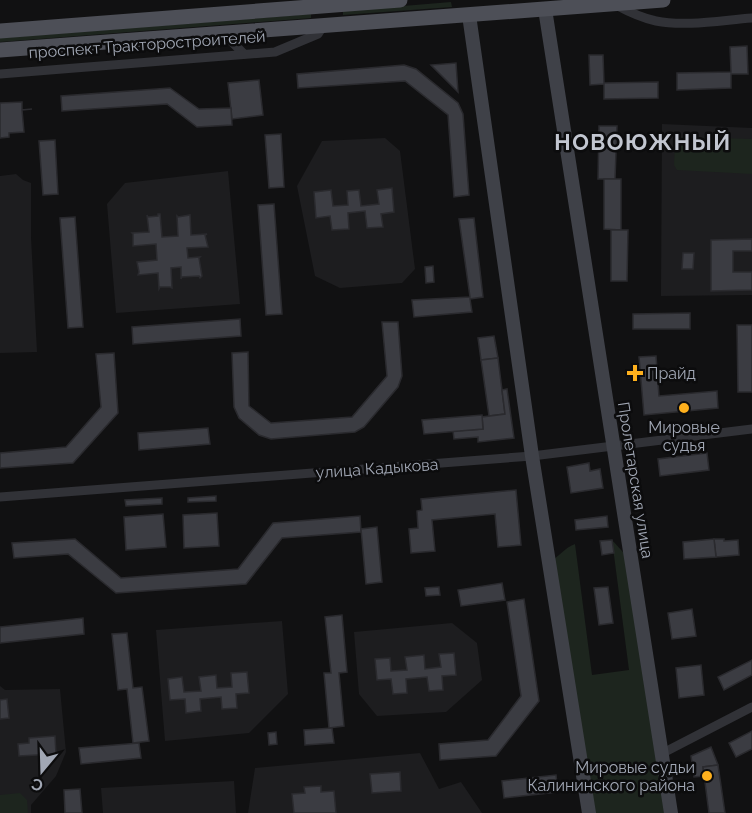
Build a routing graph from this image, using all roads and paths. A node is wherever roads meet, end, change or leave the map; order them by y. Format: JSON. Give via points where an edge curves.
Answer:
{"nodes":[{"id":1,"x":399,"y":0,"type":"edge"},
{"id":2,"x":663,"y":0,"type":"edge"},
{"id":3,"x":644,"y":1,"type":"edge"},
{"id":4,"x":614,"y":4,"type":"junction"},
{"id":5,"x":544,"y":5,"type":"edge"},
{"id":6,"x":470,"y":7,"type":"edge"},
{"id":7,"x":752,"y":18,"type":"edge"},
{"id":8,"x":324,"y":26,"type":"junction"},
{"id":9,"x":0,"y":31,"type":"edge"},
{"id":10,"x":223,"y":33,"type":"junction"},
{"id":11,"x":0,"y":50,"type":"edge"},
{"id":12,"x":244,"y":54,"type":"junction"},
{"id":13,"x":0,"y":74,"type":"edge"},
{"id":14,"x":752,"y":429,"type":"edge"},
{"id":15,"x":614,"y":446,"type":"junction"},
{"id":16,"x":532,"y":456,"type":"junction"},
{"id":17,"x":0,"y":496,"type":"edge"},
{"id":18,"x":752,"y":707,"type":"edge"},
{"id":19,"x":661,"y":754,"type":"junction"},
{"id":20,"x":589,"y":813,"type":"edge"},
{"id":21,"x":670,"y":813,"type":"edge"}],
"edges":[{"from":1,"to":9,"type":"main road","name":"проспект Тракторостроителей"},
{"from":2,"to":3,"type":"main road","name":"проспект Тракторостроителей"},
{"from":3,"to":4,"type":"main road","name":"проспект Тракторостроителей"},
{"from":4,"to":5,"type":"main road","name":"проспект Тракторостроителей"},
{"from":4,"to":7,"type":"street","via":[[641,17],[676,23]]},
{"from":5,"to":6,"type":"main road","name":"проспект Тракторостроителей"},
{"from":5,"to":15,"type":"street","name":"Пролетарская улица"},
{"from":6,"to":8,"type":"main road","name":"проспект Тракторостроителей"},
{"from":6,"to":16,"type":"street"},
{"from":8,"to":10,"type":"main road","name":"проспект Тракторостроителей"},
{"from":8,"to":12,"type":"street","name":"проспект Тракторостроителей","via":[[318,34],[285,50]]},
{"from":10,"to":11,"type":"main road","name":"проспект Тракторостроителей"},
{"from":10,"to":12,"type":"street"},
{"from":12,"to":13,"type":"street","name":"проспект Тракторостроителей"},
{"from":14,"to":15,"type":"street","name":"улица Кадыкова"},
{"from":15,"to":16,"type":"street","name":"улица Кадыкова"},
{"from":15,"to":19,"type":"street","name":"Пролетарская улица"},
{"from":16,"to":17,"type":"street","name":"улица Кадыкова"},
{"from":16,"to":20,"type":"street"},
{"from":18,"to":19,"type":"street"},
{"from":19,"to":21,"type":"street","name":"Пролетарская улица"}]}
